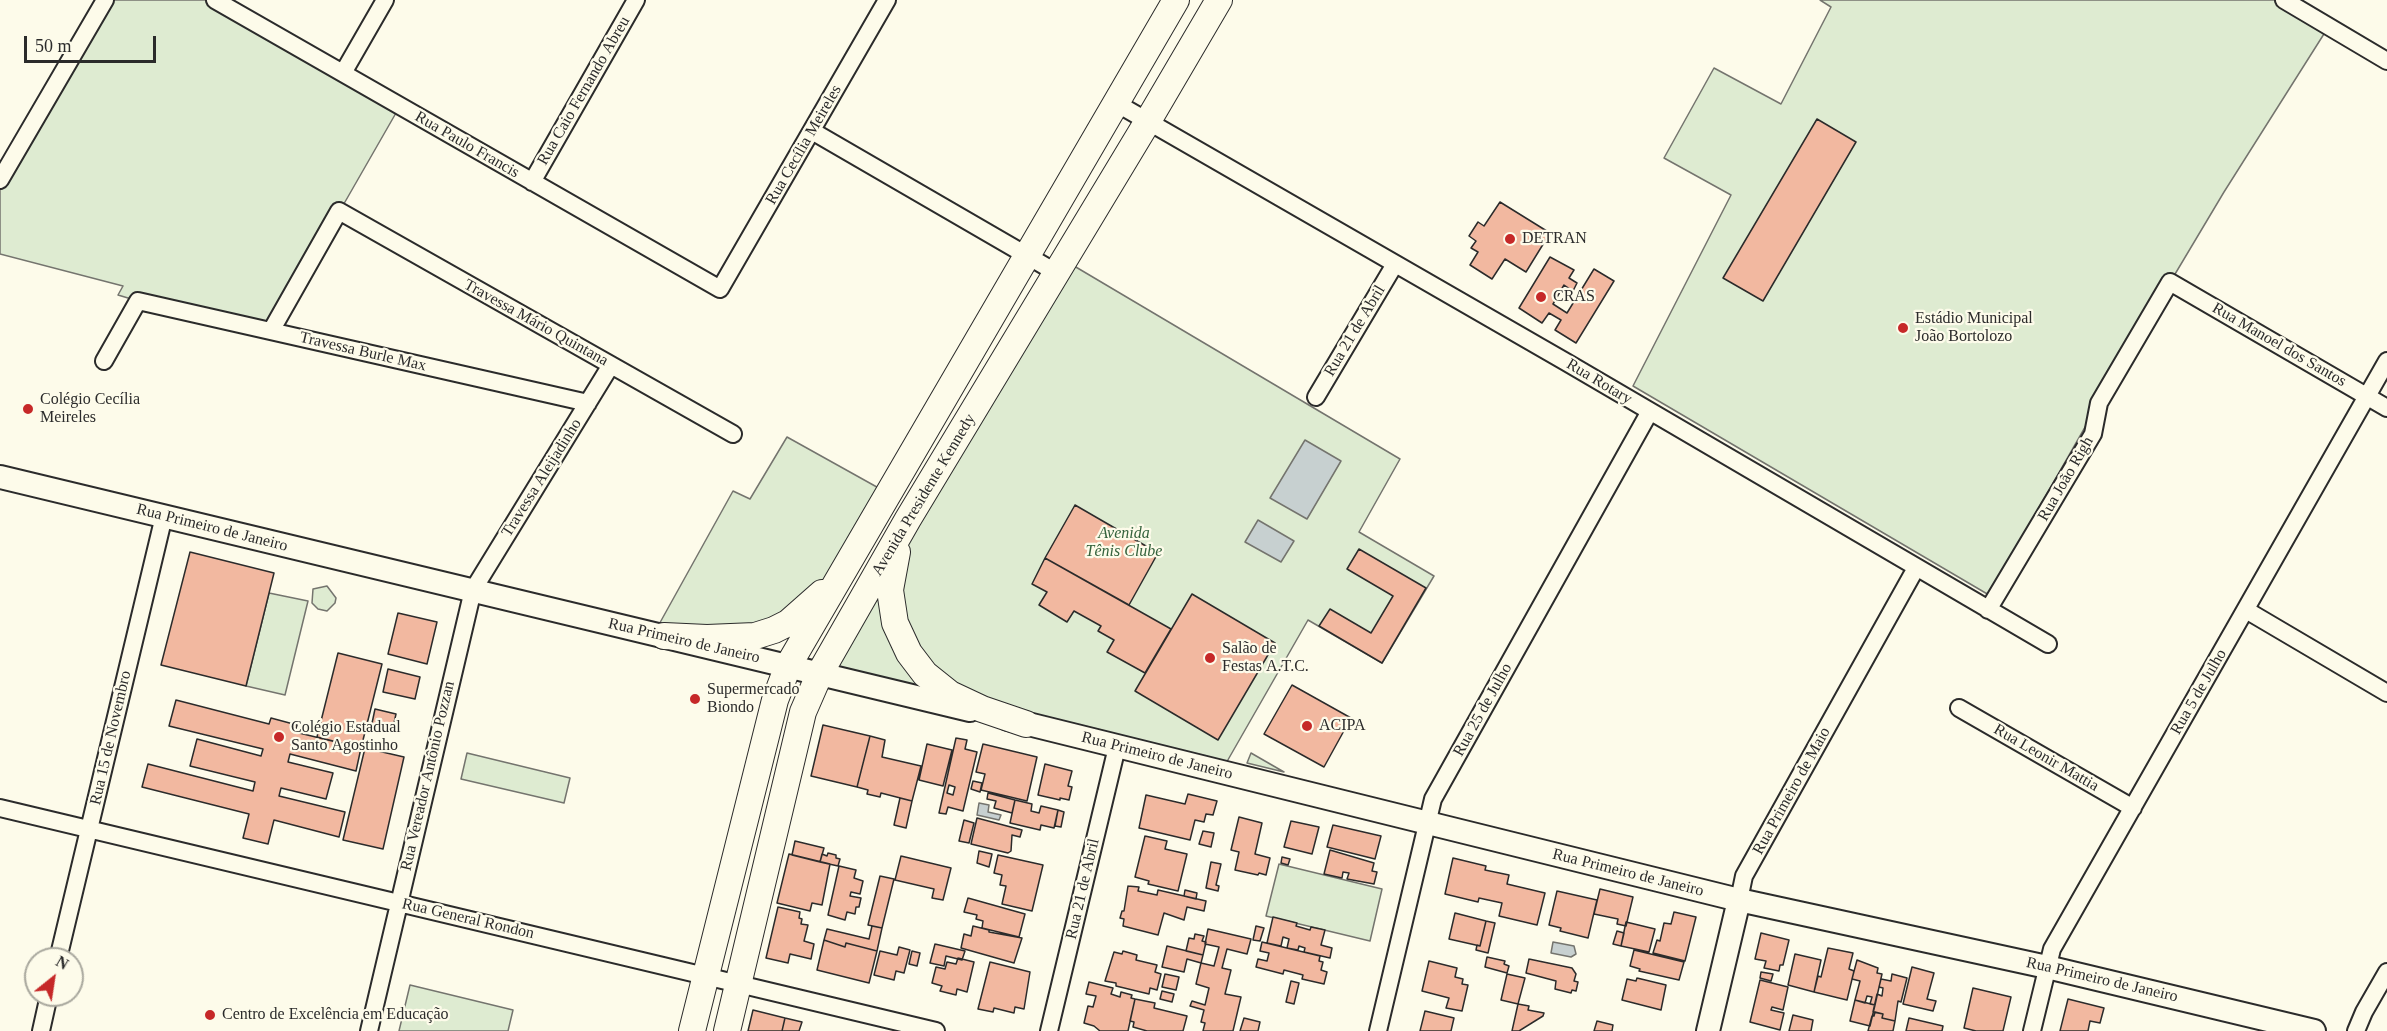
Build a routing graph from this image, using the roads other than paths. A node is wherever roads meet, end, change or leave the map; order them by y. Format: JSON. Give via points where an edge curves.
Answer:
{"nodes":[{"id":1,"x":105,"y":0,"type":"edge"},
{"id":2,"x":214,"y":0,"type":"edge"},
{"id":3,"x":385,"y":0,"type":"edge"},
{"id":4,"x":636,"y":0,"type":"edge"},
{"id":5,"x":886,"y":0,"type":"edge"},
{"id":6,"x":1176,"y":0,"type":"edge"},
{"id":7,"x":1219,"y":0,"type":"edge"},
{"id":8,"x":2284,"y":0,"type":"edge"},
{"id":9,"x":2387,"y":61,"type":"edge"},
{"id":10,"x":343,"y":73,"type":"junction"},
{"id":11,"x":1116,"y":103,"type":"junction"},
{"id":12,"x":1148,"y":121,"type":"junction"},
{"id":13,"x":812,"y":131,"type":"junction"},
{"id":14,"x":0,"y":146,"type":"edge"},
{"id":15,"x":15,"y":154,"type":"junction"},
{"id":16,"x":0,"y":180,"type":"edge"},
{"id":17,"x":532,"y":182,"type":"junction"},
{"id":18,"x":1027,"y":256,"type":"junction"},
{"id":19,"x":1395,"y":264,"type":"junction"},
{"id":20,"x":1057,"y":273,"type":"junction"},
{"id":21,"x":2170,"y":282,"type":"joint"},
{"id":22,"x":720,"y":289,"type":"joint"},
{"id":23,"x":271,"y":331,"type":"junction"},
{"id":24,"x":104,"y":361,"type":"dead end"},
{"id":25,"x":2387,"y":361,"type":"edge"},
{"id":26,"x":611,"y":365,"type":"junction"},
{"id":27,"x":1316,"y":397,"type":"dead end"},
{"id":28,"x":2368,"y":397,"type":"junction"},
{"id":29,"x":588,"y":403,"type":"junction"},
{"id":30,"x":2387,"y":408,"type":"edge"},
{"id":31,"x":1649,"y":413,"type":"junction"},
{"id":32,"x":733,"y":434,"type":"dead end"},
{"id":33,"x":0,"y":477,"type":"edge"},
{"id":34,"x":164,"y":516,"type":"junction"},
{"id":35,"x":908,"y":519,"type":"junction"},
{"id":36,"x":873,"y":522,"type":"junction"},
{"id":37,"x":1916,"y":568,"type":"junction"},
{"id":38,"x":472,"y":590,"type":"junction"},
{"id":39,"x":1988,"y":610,"type":"junction"},
{"id":40,"x":2246,"y":610,"type":"junction"},
{"id":41,"x":664,"y":636,"type":"junction"},
{"id":42,"x":2048,"y":644,"type":"dead end"},
{"id":43,"x":788,"y":666,"type":"junction"},
{"id":44,"x":819,"y":673,"type":"junction"},
{"id":45,"x":2387,"y":693,"type":"edge"},
{"id":46,"x":1959,"y":708,"type":"dead end"},
{"id":47,"x":1026,"y":724,"type":"junction"},
{"id":48,"x":1117,"y":747,"type":"junction"},
{"id":49,"x":0,"y":808,"type":"edge"},
{"id":50,"x":2133,"y":808,"type":"junction"},
{"id":51,"x":1427,"y":824,"type":"junction"},
{"id":52,"x":89,"y":829,"type":"junction"},
{"id":53,"x":1739,"y":900,"type":"junction"},
{"id":54,"x":398,"y":903,"type":"junction"},
{"id":55,"x":61,"y":947,"type":"edge"},
{"id":56,"x":2047,"y":967,"type":"junction"},
{"id":57,"x":2387,"y":972,"type":"edge"},
{"id":58,"x":705,"y":976,"type":"junction"},
{"id":59,"x":738,"y":984,"type":"junction"},
{"id":60,"x":46,"y":1007,"type":"edge"},
{"id":61,"x":40,"y":1031,"type":"edge"},
{"id":62,"x":369,"y":1031,"type":"edge"},
{"id":63,"x":692,"y":1031,"type":"edge"},
{"id":64,"x":727,"y":1031,"type":"edge"},
{"id":65,"x":936,"y":1031,"type":"edge"},
{"id":66,"x":1049,"y":1031,"type":"edge"},
{"id":67,"x":1378,"y":1031,"type":"edge"},
{"id":68,"x":1708,"y":1031,"type":"edge"},
{"id":69,"x":2032,"y":1031,"type":"edge"},
{"id":70,"x":2314,"y":1031,"type":"edge"},
{"id":71,"x":2356,"y":1031,"type":"edge"}],
"edges":[{"from":1,"to":15,"type":"street"},
{"from":2,"to":10,"type":"street","name":"Rua Paulo Francis"},
{"from":3,"to":10,"type":"street"},
{"from":4,"to":17,"type":"street","name":"Rua Caio Fernando Abreu"},
{"from":5,"to":13,"type":"street","name":"Rua Cecília Meireles"},
{"from":6,"to":11,"type":"main road","name":"Avenida Presidente Kennedy"},
{"from":7,"to":12,"type":"main road","name":"Avenida Presidente Kennedy"},
{"from":8,"to":9,"type":"street"},
{"from":10,"to":17,"type":"street","name":"Rua Paulo Francis"},
{"from":11,"to":12,"type":"street","name":"Rua Rotary"},
{"from":11,"to":18,"type":"main road","name":"Avenida Presidente Kennedy"},
{"from":12,"to":19,"type":"street","name":"Rua Rotary"},
{"from":12,"to":20,"type":"main road","name":"Avenida Presidente Kennedy"},
{"from":13,"to":18,"type":"street"},
{"from":13,"to":22,"type":"street","name":"Rua Cecília Meireles"},
{"from":14,"to":15,"type":"street"},
{"from":15,"to":16,"type":"street"},
{"from":17,"to":22,"type":"street","name":"Rua Paulo Francis"},
{"from":18,"to":20,"type":"street"},
{"from":18,"to":36,"type":"main road","name":"Avenida Presidente Kennedy"},
{"from":19,"to":27,"type":"street","name":"Rua 21 de Abril"},
{"from":19,"to":31,"type":"street","name":"Rua Rotary"},
{"from":20,"to":35,"type":"main road","name":"Avenida Presidente Kennedy"},
{"from":21,"to":28,"type":"street","name":"Rua Manoel dos Santos"},
{"from":21,"to":39,"type":"street","name":"Rua João Righ","via":[[2099,403],[2093,434]]},
{"from":23,"to":24,"type":"street","name":"Travessa Burle Max","via":[[138,301]]},
{"from":23,"to":26,"type":"street","name":"Travessa Mário Quintana","via":[[339,211]]},
{"from":23,"to":29,"type":"street","name":"Travessa Burle Max"},
{"from":25,"to":28,"type":"street","name":"Rua 5 de Julho"},
{"from":26,"to":29,"type":"street","name":"Travessa Aleijadinho"},
{"from":26,"to":32,"type":"street","name":"Travessa Mário Quintana"},
{"from":28,"to":30,"type":"street","name":"Rua Manoel dos Santos"},
{"from":28,"to":40,"type":"street","name":"Rua 5 de Julho"},
{"from":29,"to":38,"type":"street","name":"Travessa Aleijadinho"},
{"from":31,"to":37,"type":"street","name":"Rua Rotary"},
{"from":31,"to":51,"type":"street","name":"Rua 25 de Julho","via":[[1433,799]]},
{"from":33,"to":34,"type":"street","name":"Rua Primeiro de Janeiro"},
{"from":34,"to":38,"type":"street","name":"Rua Primeiro de Janeiro"},
{"from":34,"to":52,"type":"street","name":"Rua 15 de Novembro"},
{"from":35,"to":44,"type":"main road","name":"Avenida Presidente Kennedy"},
{"from":35,"to":47,"type":"main road","via":[[895,557],[890,590],[895,623],[909,653],[925,674],[950,694]]},
{"from":36,"to":41,"type":"main road","via":[[819,597],[788,623],[754,636]]},
{"from":36,"to":43,"type":"main road","name":"Avenida Presidente Kennedy"},
{"from":37,"to":39,"type":"street","name":"Rua Rotary"},
{"from":37,"to":53,"type":"street","name":"Rua Primeiro de Maio","via":[[1744,876]]},
{"from":38,"to":41,"type":"street","name":"Rua Primeiro de Janeiro"},
{"from":38,"to":54,"type":"street","name":"Rua Vereador Antônio Pozzan"},
{"from":39,"to":42,"type":"street","name":"Rua Rotary"},
{"from":40,"to":45,"type":"street"},
{"from":40,"to":50,"type":"street","name":"Rua 5 de Julho"},
{"from":41,"to":43,"type":"street","name":"Rua Primeiro de Janeiro"},
{"from":43,"to":44,"type":"street","name":"Rua Primeiro de Janeiro"},
{"from":43,"to":58,"type":"main road","name":"Avenida Presidente Kennedy","via":[[775,700]]},
{"from":44,"to":47,"type":"street","name":"Rua Primeiro de Janeiro"},
{"from":44,"to":59,"type":"main road","name":"Avenida Presidente Kennedy","via":[[803,712]]},
{"from":46,"to":50,"type":"street","name":"Rua Leonir Mattia"},
{"from":47,"to":48,"type":"street","name":"Rua Primeiro de Janeiro"},
{"from":48,"to":51,"type":"street","name":"Rua Primeiro de Janeiro"},
{"from":48,"to":66,"type":"street","name":"Rua 21 de Abril"},
{"from":49,"to":52,"type":"street","name":"Rua General Rondon"},
{"from":50,"to":56,"type":"street","name":"Rua 5 de Julho","via":[[2052,949]]},
{"from":51,"to":53,"type":"street","name":"Rua Primeiro de Janeiro"},
{"from":51,"to":67,"type":"street","name":"Rua 25 de Julho"},
{"from":52,"to":54,"type":"street","name":"Rua General Rondon"},
{"from":52,"to":55,"type":"street","name":"Rua 15 de Novembro"},
{"from":53,"to":56,"type":"street","name":"Rua Primeiro de Janeiro"},
{"from":53,"to":68,"type":"street","name":"Rua Primeiro de Maio"},
{"from":54,"to":58,"type":"street","name":"Rua General Rondon"},
{"from":54,"to":62,"type":"street","name":"Rua Vereador Antônio Pozzan"},
{"from":56,"to":69,"type":"street","name":"Rua 5 de Julho"},
{"from":56,"to":70,"type":"street","name":"Rua Primeiro de Janeiro"},
{"from":57,"to":71,"type":"street"},
{"from":58,"to":59,"type":"street","name":"Rua General Rondon"},
{"from":58,"to":63,"type":"main road","name":"Avenida Presidente Kennedy"},
{"from":59,"to":64,"type":"main road","name":"Avenida Presidente Kennedy"},
{"from":59,"to":65,"type":"street","name":"Rua General Rondon"},
{"from":60,"to":61,"type":"street"}]}
